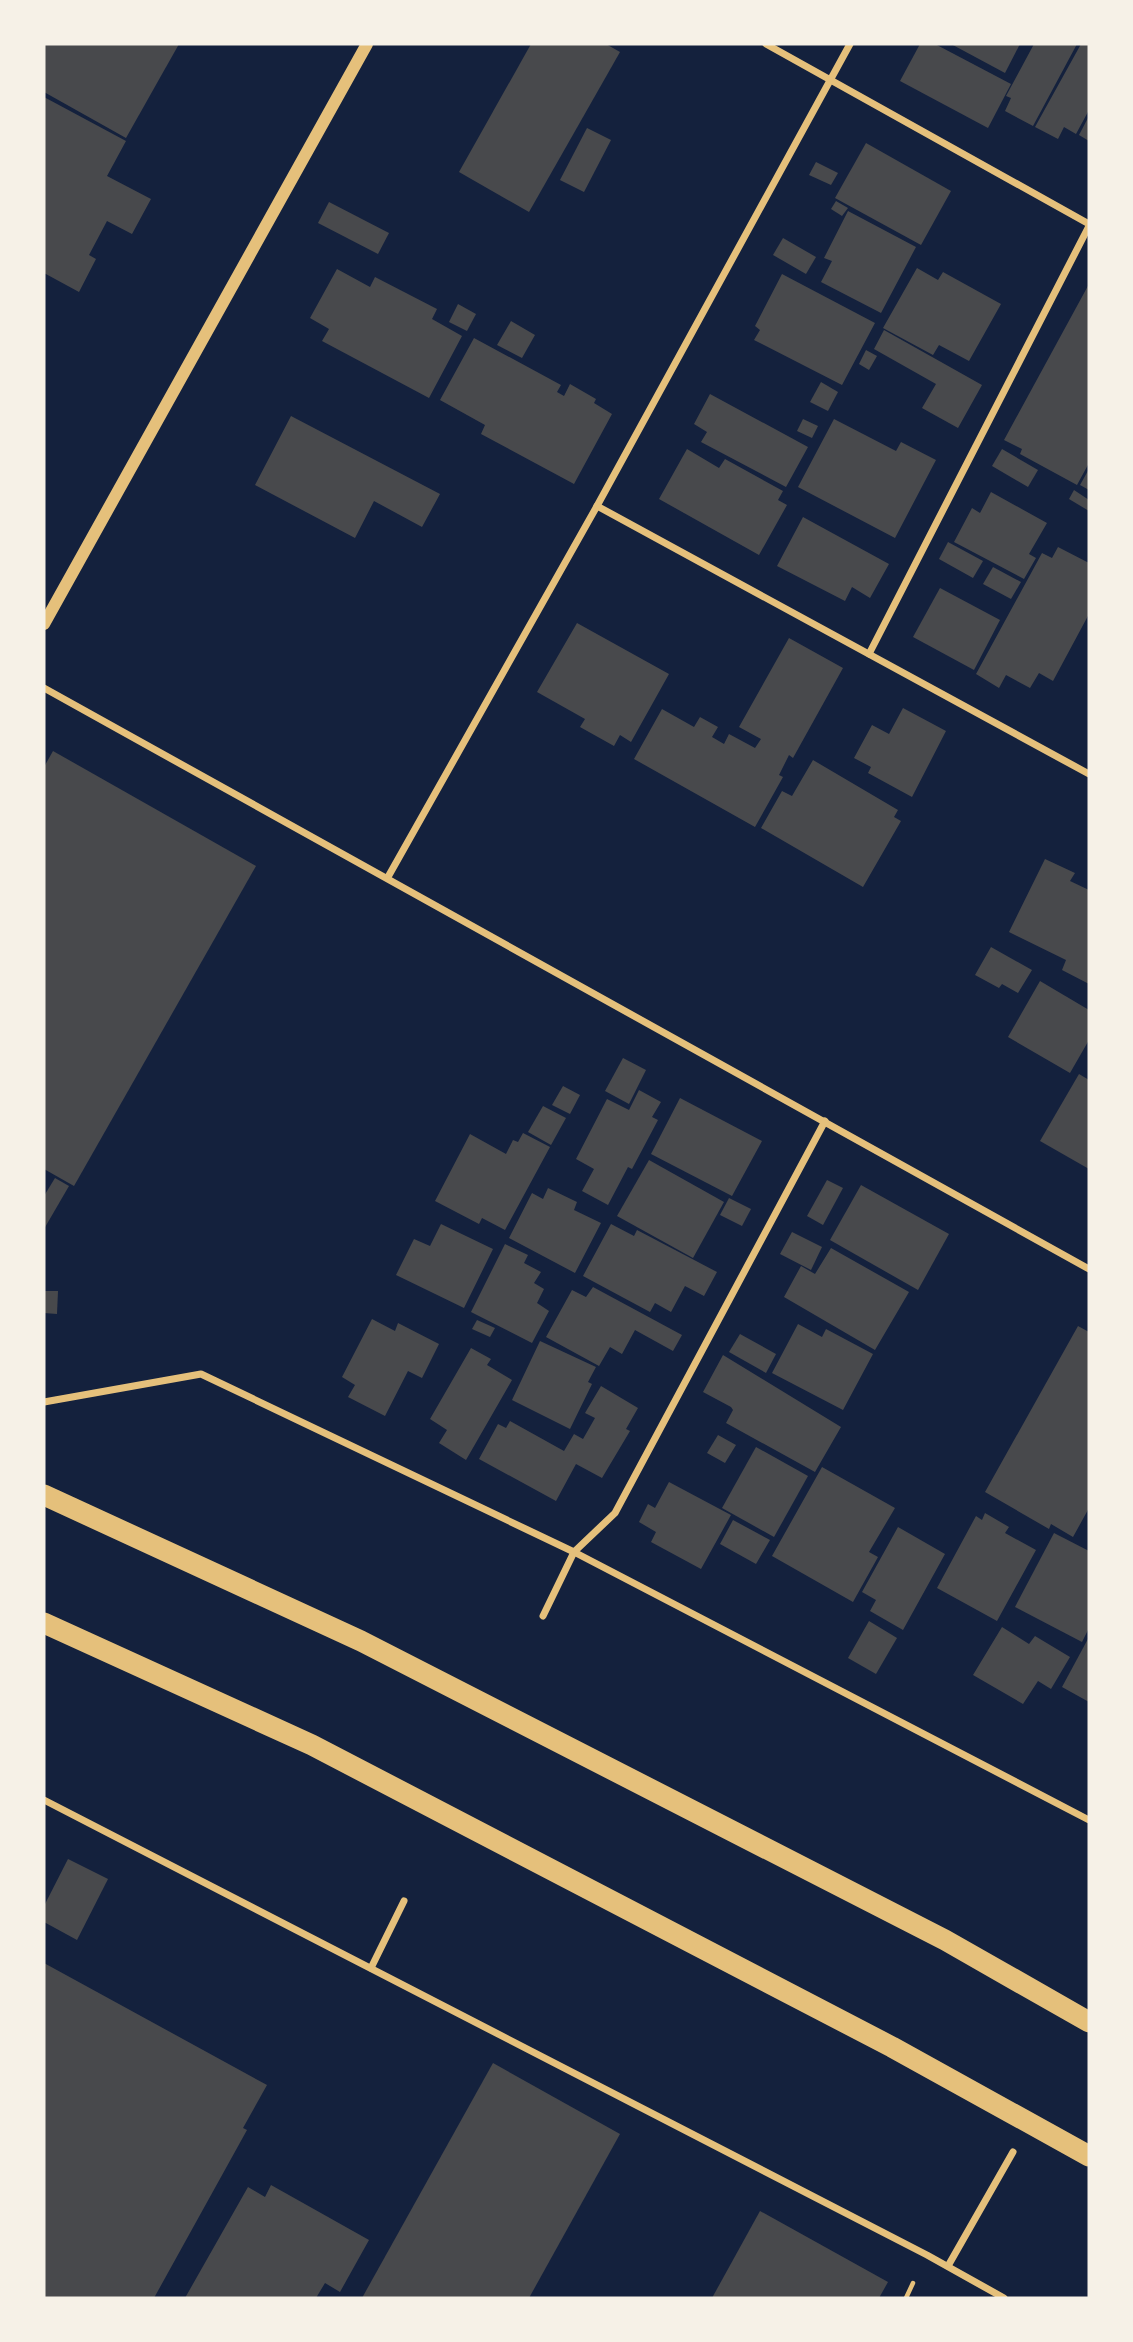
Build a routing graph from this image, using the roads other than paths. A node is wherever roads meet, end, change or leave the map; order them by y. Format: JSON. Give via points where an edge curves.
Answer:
{"nodes":[{"id":1,"x":367,"y":44,"type":"edge"},
{"id":2,"x":766,"y":44,"type":"edge"},
{"id":3,"x":850,"y":44,"type":"edge"},
{"id":4,"x":830,"y":81,"type":"junction"},
{"id":5,"x":1089,"y":225,"type":"edge"},
{"id":6,"x":597,"y":506,"type":"junction"},
{"id":7,"x":44,"y":624,"type":"edge"},
{"id":8,"x":869,"y":654,"type":"junction"},
{"id":9,"x":44,"y":688,"type":"edge"},
{"id":10,"x":1089,"y":774,"type":"edge"},
{"id":11,"x":388,"y":877,"type":"junction"},
{"id":12,"x":825,"y":1121,"type":"junction"},
{"id":13,"x":1089,"y":1269,"type":"edge"},
{"id":14,"x":44,"y":1402,"type":"edge"},
{"id":15,"x":44,"y":1495,"type":"edge"},
{"id":16,"x":574,"y":1552,"type":"junction"},
{"id":17,"x":543,"y":1616,"type":"dead end"},
{"id":18,"x":44,"y":1623,"type":"edge"},
{"id":19,"x":44,"y":1800,"type":"edge"},
{"id":20,"x":1089,"y":1820,"type":"edge"},
{"id":21,"x":404,"y":1900,"type":"dead end"},
{"id":22,"x":371,"y":1968,"type":"junction"},
{"id":23,"x":1089,"y":2022,"type":"edge"},
{"id":24,"x":1013,"y":2152,"type":"dead end"},
{"id":25,"x":1089,"y":2156,"type":"edge"},
{"id":26,"x":948,"y":2266,"type":"junction"},
{"id":27,"x":1003,"y":2298,"type":"edge"}],
"edges":[{"from":1,"to":7,"type":"street"},
{"from":2,"to":4,"type":"street"},
{"from":3,"to":4,"type":"street"},
{"from":4,"to":5,"type":"street"},
{"from":4,"to":6,"type":"street"},
{"from":5,"to":8,"type":"street"},
{"from":6,"to":8,"type":"street"},
{"from":6,"to":11,"type":"street"},
{"from":8,"to":10,"type":"street"},
{"from":9,"to":11,"type":"street"},
{"from":11,"to":12,"type":"street"},
{"from":12,"to":13,"type":"street"},
{"from":12,"to":16,"type":"street","via":[[615,1513]]},
{"from":14,"to":16,"type":"street","via":[[201,1374]]},
{"from":15,"to":23,"type":"highway","via":[[361,1641],[945,1940]]},
{"from":16,"to":17,"type":"street"},
{"from":16,"to":20,"type":"street"},
{"from":18,"to":25,"type":"highway","via":[[312,1745],[892,2047]]},
{"from":19,"to":22,"type":"street"},
{"from":21,"to":22,"type":"street"},
{"from":22,"to":26,"type":"street"},
{"from":24,"to":26,"type":"street"},
{"from":26,"to":27,"type":"street"}]}
